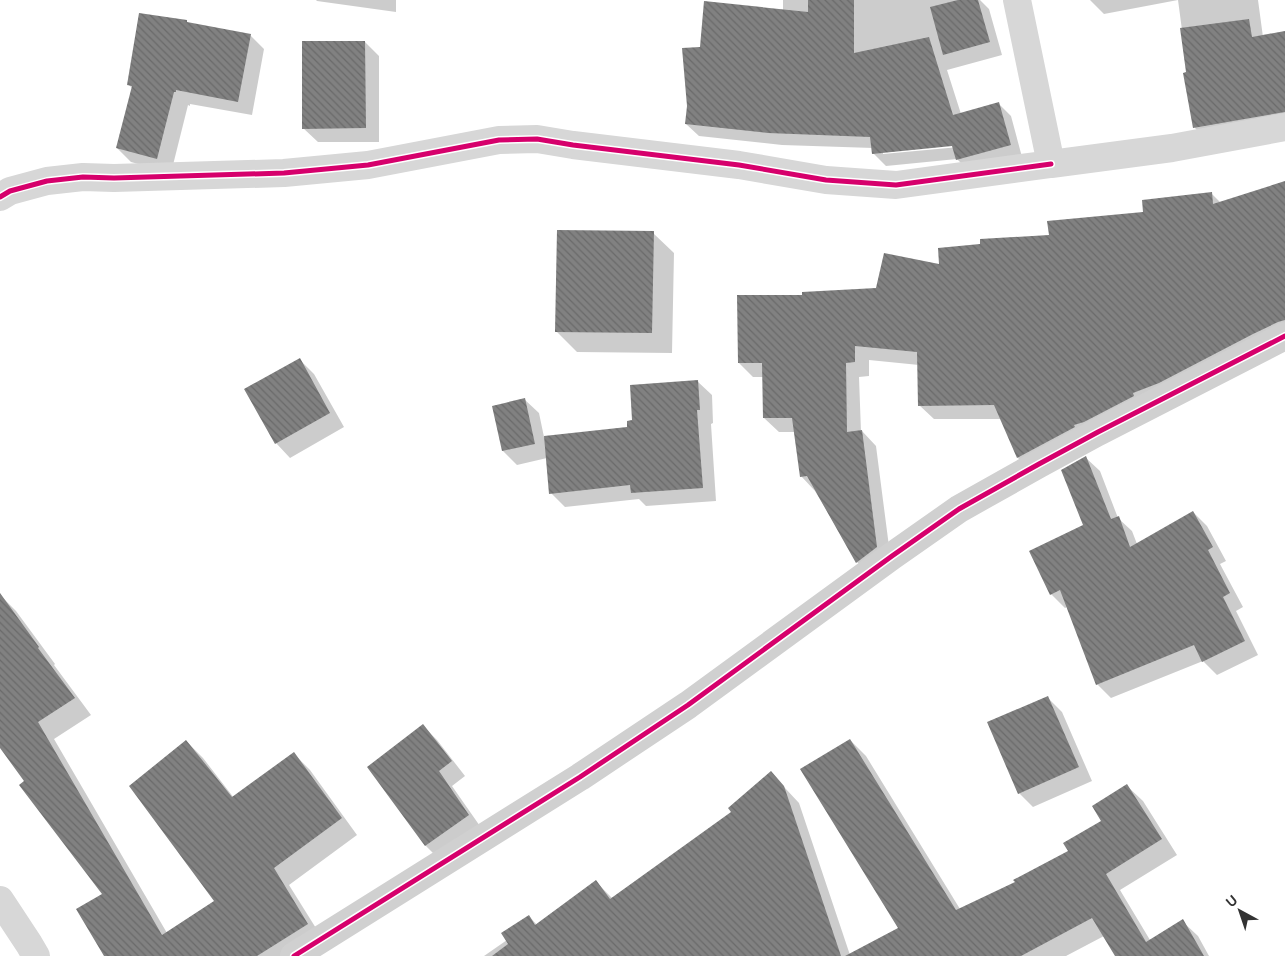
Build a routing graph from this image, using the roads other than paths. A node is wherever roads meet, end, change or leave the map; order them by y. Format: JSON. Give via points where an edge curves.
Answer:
{"nodes":[{"id":1,"x":1016,"y":0,"type":"edge"},
{"id":2,"x":1285,"y":128,"type":"edge"},
{"id":3,"x":1051,"y":164,"type":"junction"},
{"id":4,"x":0,"y":197,"type":"edge"},
{"id":5,"x":1285,"y":336,"type":"edge"},
{"id":6,"x":0,"y":900,"type":"edge"},
{"id":7,"x":36,"y":956,"type":"edge"},
{"id":8,"x":294,"y":956,"type":"edge"}],
"edges":[{"from":1,"to":3,"type":"street"},
{"from":2,"to":3,"type":"street","via":[[1172,148]]},
{"from":3,"to":4,"type":"street","via":[[896,185],[826,180],[740,165],[537,139],[499,140],[368,164],[284,173],[83,177],[47,181]]},
{"from":5,"to":8,"type":"street","via":[[1098,432],[959,509],[688,705],[580,777]]},
{"from":6,"to":7,"type":"street"}]}
